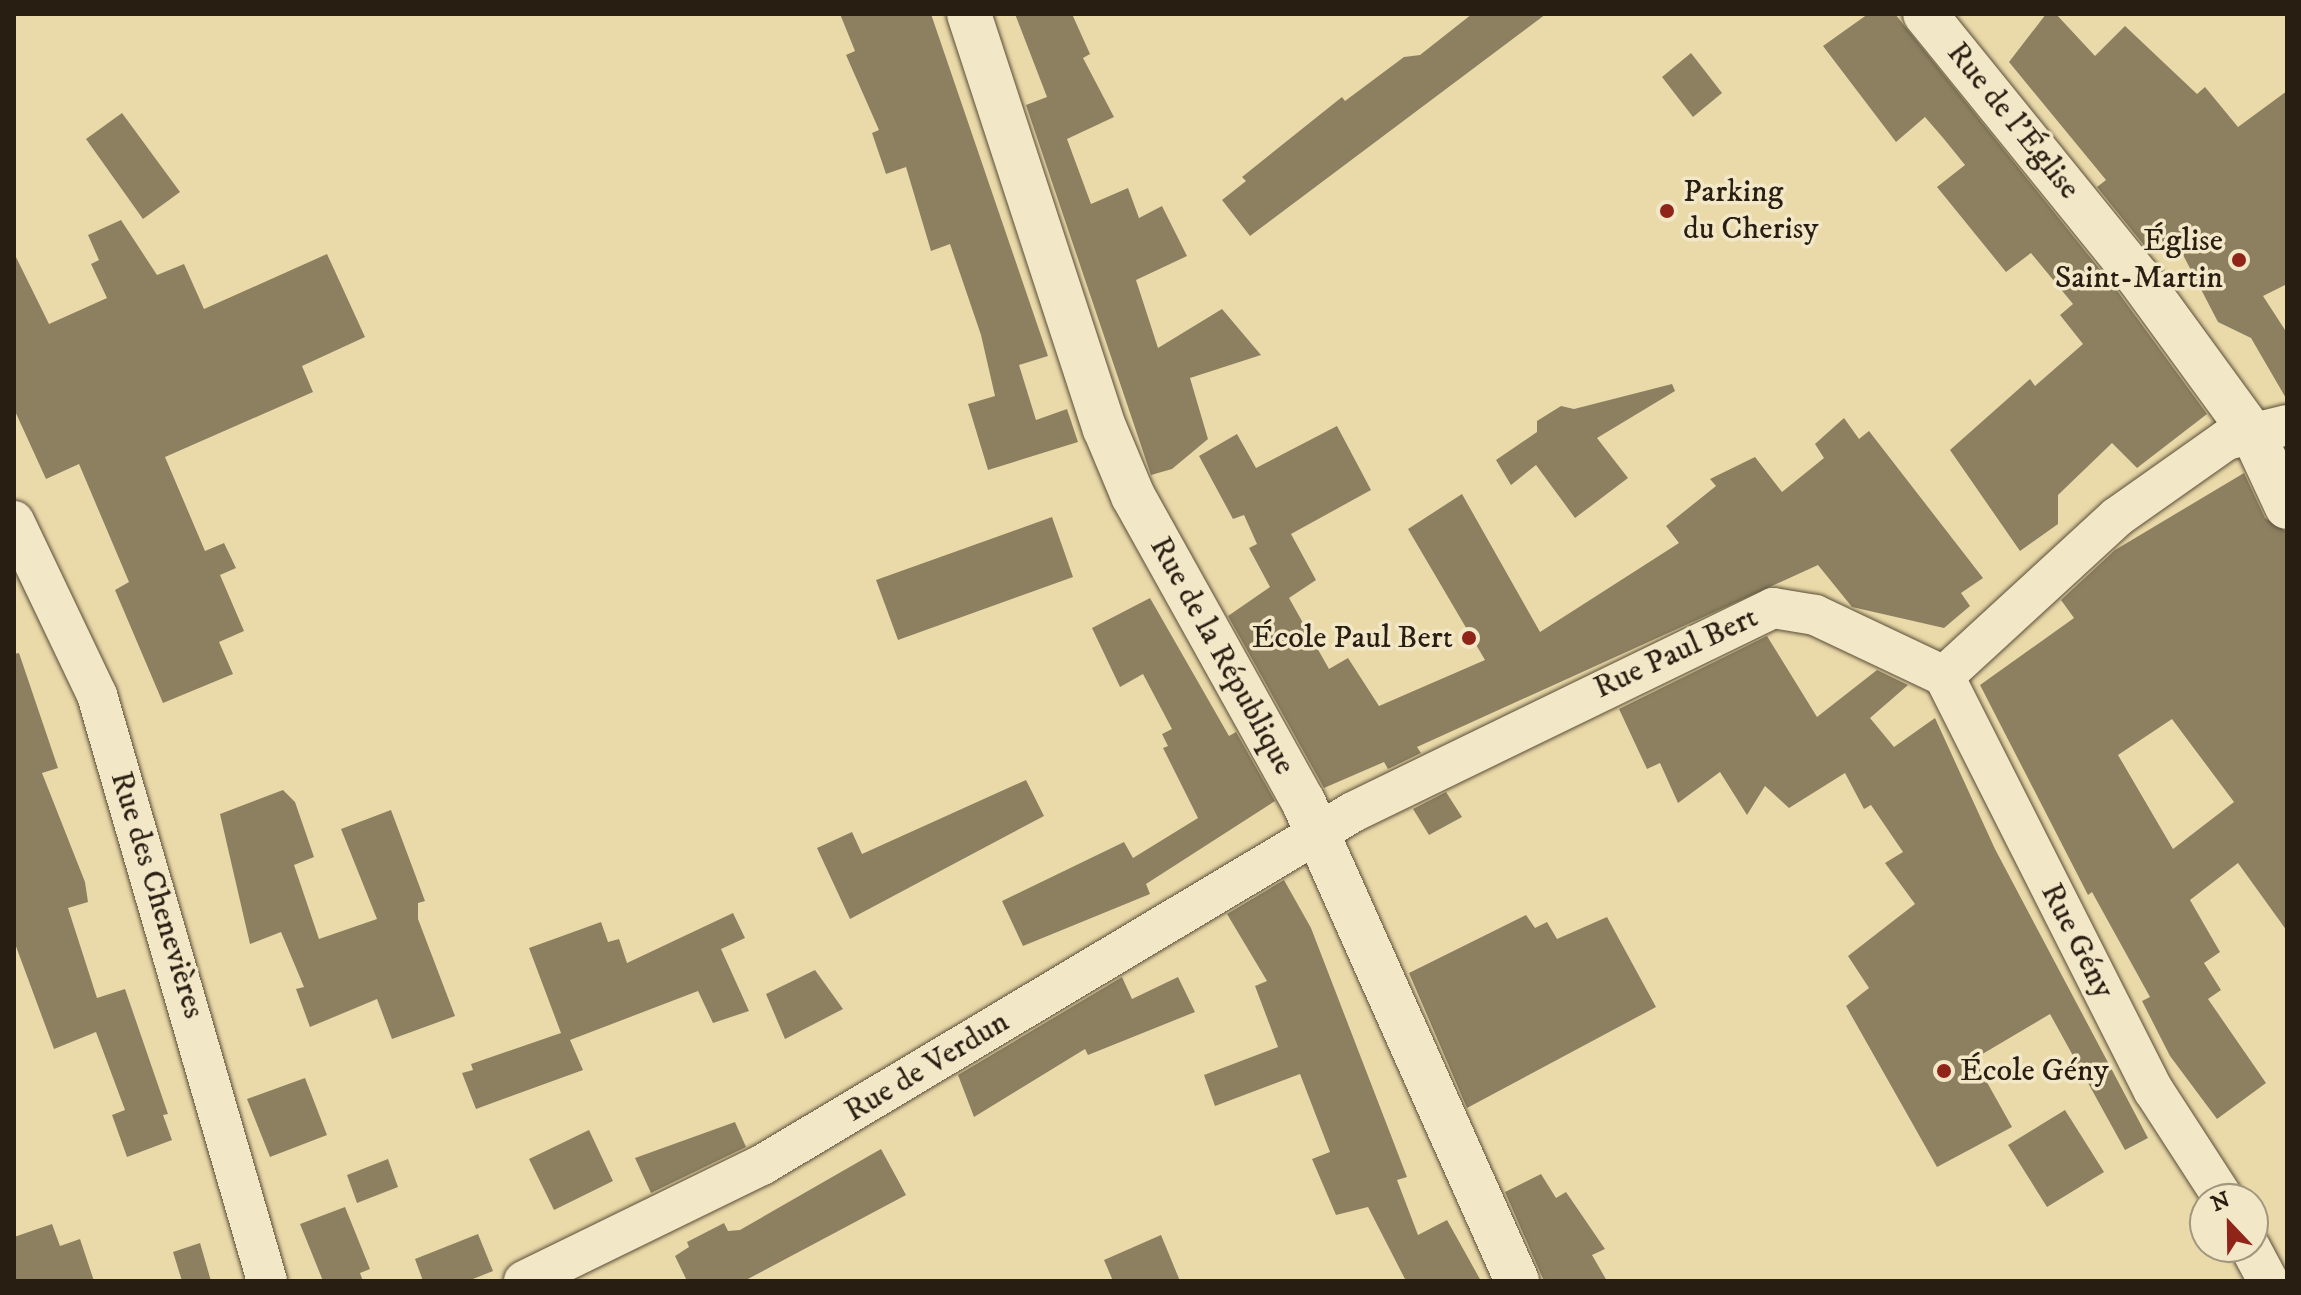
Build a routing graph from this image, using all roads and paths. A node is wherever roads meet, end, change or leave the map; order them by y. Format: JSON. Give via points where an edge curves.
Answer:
{"nodes":[{"id":1,"x":969,"y":14,"type":"edge"},
{"id":2,"x":1925,"y":14,"type":"edge"},
{"id":3,"x":2270,"y":431,"type":"edge"},
{"id":4,"x":2287,"y":507,"type":"edge"},
{"id":5,"x":14,"y":521,"type":"edge"},
{"id":6,"x":1944,"y":676,"type":"junction"},
{"id":7,"x":1319,"y":833,"type":"junction"},
{"id":8,"x":2214,"y":1183,"type":"edge"},
{"id":9,"x":2258,"y":1263,"type":"edge"},
{"id":10,"x":267,"y":1281,"type":"edge"},
{"id":11,"x":524,"y":1281,"type":"edge"},
{"id":12,"x":1517,"y":1281,"type":"edge"},
{"id":13,"x":2268,"y":1281,"type":"edge"}],
"edges":[{"from":1,"to":7,"type":"main road","name":"Rue de la République","via":[[1105,429],[1133,496]]},
{"from":2,"to":3,"type":"main road","name":"Rue de l'Église"},
{"from":3,"to":4,"type":"main road","name":"Rue de l'Église"},
{"from":3,"to":6,"type":"street","via":[[2226,440],[2117,517]]},
{"from":5,"to":10,"type":"street","name":"Rue des Chenevières","via":[[97,695]]},
{"from":6,"to":7,"type":"street","name":"Rue Paul Bert","via":[[1815,615],[1773,608],[1542,715]]},
{"from":6,"to":8,"type":"street","name":"Rue Gény","via":[[2154,1091]]},
{"from":7,"to":11,"type":"street","name":"Rue de Verdun","via":[[762,1165]]},
{"from":7,"to":12,"type":"main road","name":"Rue de la République","via":[[1471,1189]]},
{"from":9,"to":13,"type":"street"}]}
